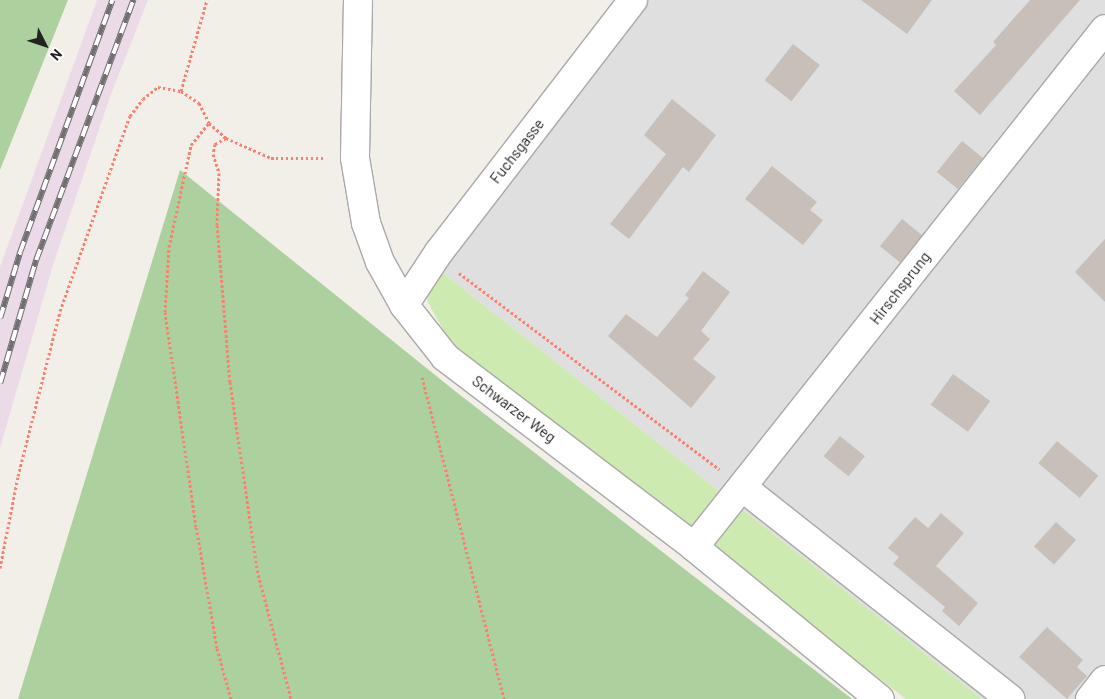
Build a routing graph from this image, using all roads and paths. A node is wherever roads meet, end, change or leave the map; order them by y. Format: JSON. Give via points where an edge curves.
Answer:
{"nodes":[{"id":1,"x":207,"y":0,"type":"edge"},
{"id":2,"x":358,"y":0,"type":"edge"},
{"id":3,"x":633,"y":0,"type":"edge"},
{"id":4,"x":1105,"y":29,"type":"edge"},
{"id":5,"x":181,"y":91,"type":"junction"},
{"id":6,"x":209,"y":123,"type":"junction"},
{"id":7,"x":226,"y":138,"type":"junction"},
{"id":8,"x":356,"y":158,"type":"junction"},
{"id":9,"x":436,"y":256,"type":"junction"},
{"id":10,"x":404,"y":305,"type":"junction"},
{"id":11,"x":421,"y":372,"type":"dead end"},
{"id":12,"x":742,"y":487,"type":"junction"},
{"id":13,"x":694,"y":547,"type":"junction"},
{"id":14,"x":0,"y":568,"type":"edge"},
{"id":15,"x":1105,"y":680,"type":"edge"},
{"id":16,"x":231,"y":699,"type":"edge"},
{"id":17,"x":291,"y":699,"type":"edge"},
{"id":18,"x":504,"y":699,"type":"edge"},
{"id":19,"x":880,"y":699,"type":"edge"},
{"id":20,"x":1010,"y":699,"type":"edge"},
{"id":21,"x":1090,"y":699,"type":"edge"}],
"edges":[{"from":1,"to":5,"type":"path"},
{"from":2,"to":8,"type":"street","name":"Schwarzer Weg"},
{"from":3,"to":9,"type":"street","name":"Fuchsgasse"},
{"from":4,"to":12,"type":"street","name":"Hirschsprung"},
{"from":5,"to":6,"type":"path","via":[[199,104]]},
{"from":5,"to":14,"type":"path","via":[[158,87],[130,116],[60,311],[18,476]]},
{"from":6,"to":7,"type":"path"},
{"from":6,"to":16,"type":"path","via":[[191,146],[169,248],[164,312],[196,527],[217,648]]},
{"from":7,"to":8,"type":"path","via":[[271,158]]},
{"from":7,"to":17,"type":"path","via":[[215,144],[213,154],[219,174],[217,225],[230,382],[257,570]]},
{"from":8,"to":10,"type":"street","name":"Schwarzer Weg","via":[[366,224],[380,262]]},
{"from":9,"to":10,"type":"street","name":"Fuchsgasse"},
{"from":9,"to":12,"type":"path"},
{"from":10,"to":13,"type":"street","name":"Schwarzer Weg","via":[[445,357]]},
{"from":11,"to":18,"type":"path"},
{"from":12,"to":13,"type":"street","name":"Hirschsprung"},
{"from":12,"to":20,"type":"street"},
{"from":13,"to":19,"type":"street","name":"Schwarzer Weg"},
{"from":15,"to":21,"type":"street"}]}
